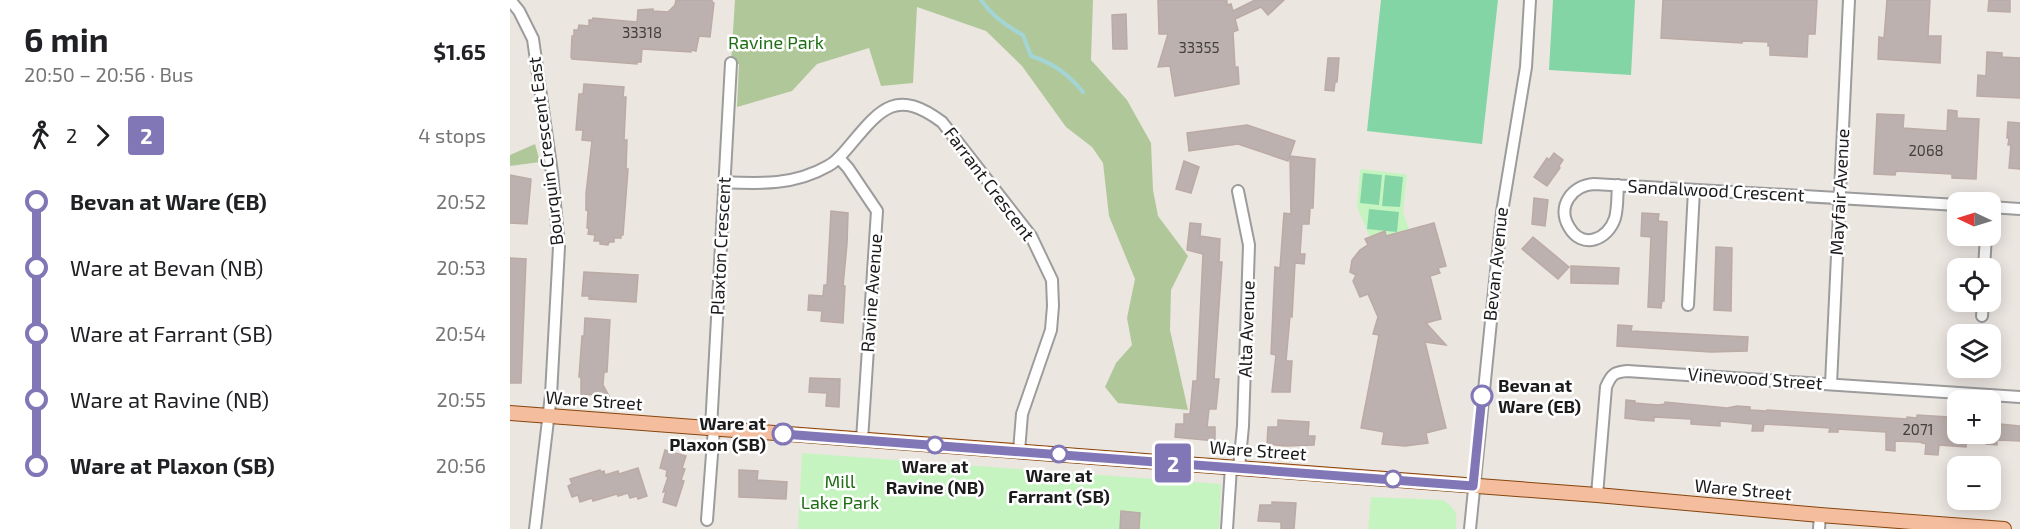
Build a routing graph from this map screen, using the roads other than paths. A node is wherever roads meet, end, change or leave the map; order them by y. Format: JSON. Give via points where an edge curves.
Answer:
{"nodes":[{"id":1,"x":510,"y":0,"type":"edge"},
{"id":2,"x":1530,"y":0,"type":"edge"},
{"id":3,"x":1849,"y":0,"type":"edge"},
{"id":4,"x":731,"y":63,"type":"dead end"},
{"id":5,"x":839,"y":158,"type":"junction"},
{"id":6,"x":724,"y":182,"type":"junction"},
{"id":7,"x":1618,"y":185,"type":"junction"},
{"id":8,"x":1694,"y":190,"type":"junction"},
{"id":9,"x":1238,"y":191,"type":"dead end"},
{"id":10,"x":1839,"y":198,"type":"junction"},
{"id":11,"x":1947,"y":205,"type":"edge"},
{"id":12,"x":2001,"y":208,"type":"edge"},
{"id":13,"x":2020,"y":209,"type":"edge"},
{"id":14,"x":1688,"y":305,"type":"dead end"},
{"id":15,"x":1982,"y":312,"type":"edge"},
{"id":16,"x":1982,"y":316,"type":"dead end"},
{"id":17,"x":1831,"y":384,"type":"junction"},
{"id":18,"x":2020,"y":397,"type":"edge"},
{"id":19,"x":510,"y":413,"type":"edge"},
{"id":20,"x":549,"y":416,"type":"junction"},
{"id":21,"x":712,"y":428,"type":"junction"},
{"id":22,"x":862,"y":440,"type":"junction"},
{"id":23,"x":1019,"y":451,"type":"junction"},
{"id":24,"x":1235,"y":467,"type":"junction"},
{"id":25,"x":1473,"y":486,"type":"junction"},
{"id":26,"x":1597,"y":495,"type":"junction"},
{"id":27,"x":707,"y":520,"type":"dead end"},
{"id":28,"x":1820,"y":522,"type":"edge"},
{"id":29,"x":535,"y":529,"type":"edge"},
{"id":30,"x":1227,"y":529,"type":"edge"},
{"id":31,"x":1470,"y":529,"type":"edge"},
{"id":32,"x":2004,"y":529,"type":"edge"}],
"edges":[{"from":1,"to":20,"type":"street","name":"Bourquin Crescent East","via":[[532,39],[558,228]]},
{"from":2,"to":25,"type":"street","name":"Bevan Avenue","via":[[1526,67],[1502,212]]},
{"from":3,"to":10,"type":"street","name":"Mayfair Avenue"},
{"from":4,"to":6,"type":"street","name":"Plaxton Crescent"},
{"from":5,"to":6,"type":"street","name":"Farrant Crescent","via":[[798,180],[765,184]]},
{"from":5,"to":22,"type":"street","name":"Ravine Avenue","via":[[877,211]]},
{"from":5,"to":23,"type":"street","name":"Farrant Crescent","via":[[883,109],[894,105],[925,110],[953,135],[1031,236],[1052,280],[1053,306],[1051,330],[1022,414]]},
{"from":6,"to":21,"type":"street","name":"Plaxton Crescent"},
{"from":7,"to":7,"type":"street","name":"Sandalwood Crescent","via":[[1586,184],[1572,192],[1565,218],[1573,233],[1588,240],[1605,235],[1614,219]]},
{"from":7,"to":8,"type":"street","name":"Sandalwood Crescent"},
{"from":8,"to":10,"type":"street","name":"Sandalwood Crescent"},
{"from":8,"to":14,"type":"street"},
{"from":9,"to":24,"type":"street","name":"Alta Avenue","via":[[1249,245],[1243,426]]},
{"from":10,"to":11,"type":"street","name":"Sandalwood Crescent"},
{"from":10,"to":17,"type":"street","name":"Mayfair Avenue"},
{"from":12,"to":13,"type":"street"},
{"from":15,"to":16,"type":"street"},
{"from":17,"to":18,"type":"street","name":"Vinewood Street"},
{"from":17,"to":26,"type":"street","name":"Vinewood Street","via":[[1627,371],[1612,374],[1606,387]]},
{"from":19,"to":20,"type":"main road","name":"Ware Street"},
{"from":20,"to":21,"type":"main road","name":"Ware Street"},
{"from":20,"to":29,"type":"street","name":"Bourquin Crescent East"},
{"from":21,"to":22,"type":"main road","name":"Ware Street"},
{"from":21,"to":27,"type":"street","name":"Plaxton Crescent"},
{"from":22,"to":23,"type":"main road","name":"Ware Street"},
{"from":23,"to":24,"type":"main road","name":"Ware Street"},
{"from":24,"to":25,"type":"main road","name":"Ware Street"},
{"from":24,"to":30,"type":"street","name":"Alta Avenue"},
{"from":25,"to":26,"type":"main road","name":"Ware Street"},
{"from":25,"to":31,"type":"street","name":"Bevan Avenue"},
{"from":26,"to":28,"type":"main road","name":"Ware Street"},
{"from":28,"to":32,"type":"main road","name":"Ware Street"}]}
